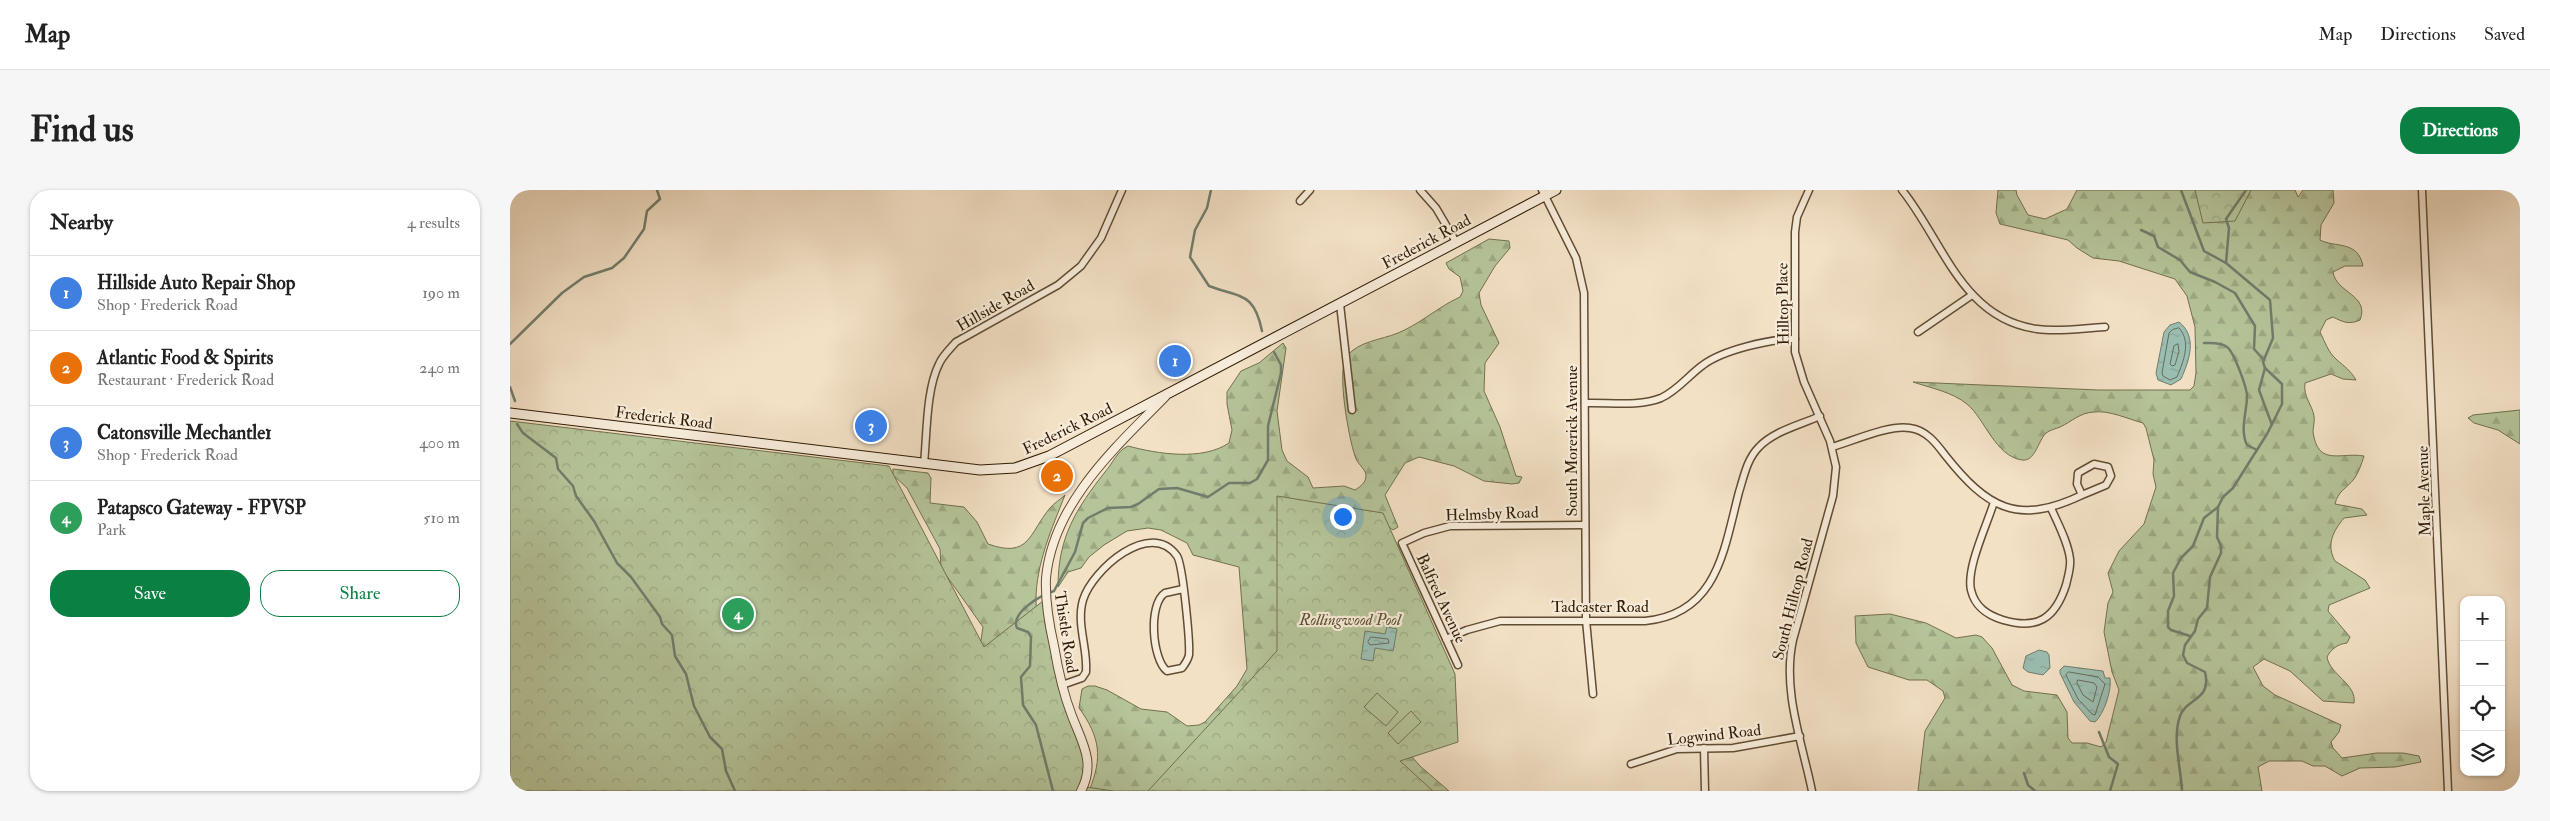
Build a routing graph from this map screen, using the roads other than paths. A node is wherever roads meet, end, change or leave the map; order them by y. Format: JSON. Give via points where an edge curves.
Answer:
{"nodes":[{"id":1,"x":1122,"y":190,"type":"edge"},
{"id":2,"x":1310,"y":190,"type":"edge"},
{"id":3,"x":1420,"y":190,"type":"edge"},
{"id":4,"x":1556,"y":190,"type":"edge"},
{"id":5,"x":1809,"y":190,"type":"edge"},
{"id":6,"x":1902,"y":190,"type":"edge"},
{"id":7,"x":2422,"y":190,"type":"edge"},
{"id":8,"x":1543,"y":193,"type":"edge"},
{"id":9,"x":1300,"y":201,"type":"dead end"},
{"id":10,"x":1456,"y":242,"type":"junction"},
{"id":11,"x":1972,"y":295,"type":"junction"},
{"id":12,"x":1340,"y":304,"type":"junction"},
{"id":13,"x":2106,"y":327,"type":"dead end"},
{"id":14,"x":1918,"y":332,"type":"dead end"},
{"id":15,"x":1795,"y":339,"type":"junction"},
{"id":16,"x":1170,"y":392,"type":"junction"},
{"id":17,"x":1584,"y":403,"type":"junction"},
{"id":18,"x":1352,"y":410,"type":"dead end"},
{"id":19,"x":510,"y":413,"type":"edge"},
{"id":20,"x":1820,"y":416,"type":"junction"},
{"id":21,"x":1832,"y":447,"type":"junction"},
{"id":22,"x":924,"y":464,"type":"junction"},
{"id":23,"x":2082,"y":495,"type":"junction"},
{"id":24,"x":1994,"y":502,"type":"junction"},
{"id":25,"x":2052,"y":508,"type":"junction"},
{"id":26,"x":1585,"y":525,"type":"junction"},
{"id":27,"x":1402,"y":543,"type":"joint"},
{"id":28,"x":1183,"y":590,"type":"junction"},
{"id":29,"x":1586,"y":620,"type":"junction"},
{"id":30,"x":1446,"y":639,"type":"junction"},
{"id":31,"x":1458,"y":665,"type":"dead end"},
{"id":32,"x":1062,"y":685,"type":"junction"},
{"id":33,"x":1593,"y":694,"type":"dead end"},
{"id":34,"x":1800,"y":736,"type":"junction"},
{"id":35,"x":1704,"y":748,"type":"junction"},
{"id":36,"x":1631,"y":764,"type":"dead end"},
{"id":37,"x":1081,"y":791,"type":"edge"},
{"id":38,"x":1705,"y":791,"type":"edge"},
{"id":39,"x":1812,"y":791,"type":"edge"},
{"id":40,"x":2448,"y":791,"type":"edge"}],
"edges":[{"from":1,"to":22,"type":"street","name":"Hillside Road","via":[[1101,238],[1081,266],[1058,285],[956,342],[945,354],[932,387]]},
{"from":2,"to":9,"type":"street"},
{"from":3,"to":10,"type":"street","via":[[1436,208]]},
{"from":4,"to":8,"type":"main road","name":"Frederick Road"},
{"from":5,"to":15,"type":"street","name":"Hilltop Place","via":[[1799,210],[1795,232]]},
{"from":6,"to":11,"type":"street"},
{"from":7,"to":40,"type":"street","name":"Maple Avenue"},
{"from":8,"to":10,"type":"main road","name":"Frederick Road"},
{"from":8,"to":17,"type":"street","name":"South Morerick Avenue","via":[[1576,258],[1583,279]]},
{"from":10,"to":12,"type":"main road","name":"Frederick Road"},
{"from":11,"to":13,"type":"street","via":[[1994,314],[2022,327],[2047,330]]},
{"from":11,"to":14,"type":"street"},
{"from":12,"to":16,"type":"main road","name":"Frederick Road"},
{"from":12,"to":18,"type":"street"},
{"from":15,"to":17,"type":"street","via":[[1761,343],[1706,363],[1660,398],[1638,402]]},
{"from":15,"to":20,"type":"street","name":"Hilltop Place","via":[[1799,368]]},
{"from":16,"to":22,"type":"main road","name":"Frederick Road","via":[[1030,464],[993,470]]},
{"from":16,"to":32,"type":"street","name":"Thistle Road","via":[[1116,447],[1065,516],[1051,556],[1046,594]]},
{"from":17,"to":26,"type":"street","name":"South Morerick Avenue"},
{"from":19,"to":22,"type":"main road","name":"Frederick Road"},
{"from":20,"to":21,"type":"street","name":"South Hilltop Road"},
{"from":20,"to":29,"type":"street","name":"Tadcaster Road","via":[[1769,439],[1754,454],[1744,473],[1715,575],[1691,604],[1657,620]]},
{"from":21,"to":24,"type":"street","via":[[1894,428],[1919,430],[1933,441],[1967,482]]},
{"from":21,"to":34,"type":"street","name":"South Hilltop Road","via":[[1836,468],[1833,496],[1789,662]]},
{"from":23,"to":23,"type":"street","via":[[2077,484],[2078,473],[2094,464],[2108,467],[2111,476],[2106,485]]},
{"from":23,"to":25,"type":"street"},
{"from":24,"to":25,"type":"street","via":[[2029,511]]},
{"from":24,"to":25,"type":"street","via":[[1972,569],[1971,590],[1985,612],[2024,625],[2052,614],[2069,574],[2070,556]]},
{"from":26,"to":27,"type":"street","name":"Helmsby Road","via":[[1450,526]]},
{"from":26,"to":29,"type":"street","name":"South Morerick Avenue"},
{"from":27,"to":30,"type":"street","name":"Balfred Avenue"},
{"from":28,"to":28,"type":"street","via":[[1189,656],[1182,668],[1167,671],[1162,667],[1158,653],[1155,616],[1161,596]]},
{"from":28,"to":32,"type":"street","via":[[1178,557],[1165,546],[1155,543],[1137,546],[1106,564],[1090,584],[1081,610],[1086,672],[1082,678]]},
{"from":29,"to":30,"type":"street","name":"Tadcaster Road","via":[[1500,621]]},
{"from":29,"to":33,"type":"street","name":"South Morerick Avenue"},
{"from":30,"to":31,"type":"street","name":"Balfred Avenue"},
{"from":32,"to":37,"type":"street","name":"Thistle Road","via":[[1089,760]]},
{"from":34,"to":35,"type":"street","name":"Logwind Road","via":[[1750,746]]},
{"from":34,"to":39,"type":"street","name":"South Hilltop Road"},
{"from":35,"to":36,"type":"street","name":"Logwind Road","via":[[1666,751]]},
{"from":35,"to":38,"type":"street"}]}
